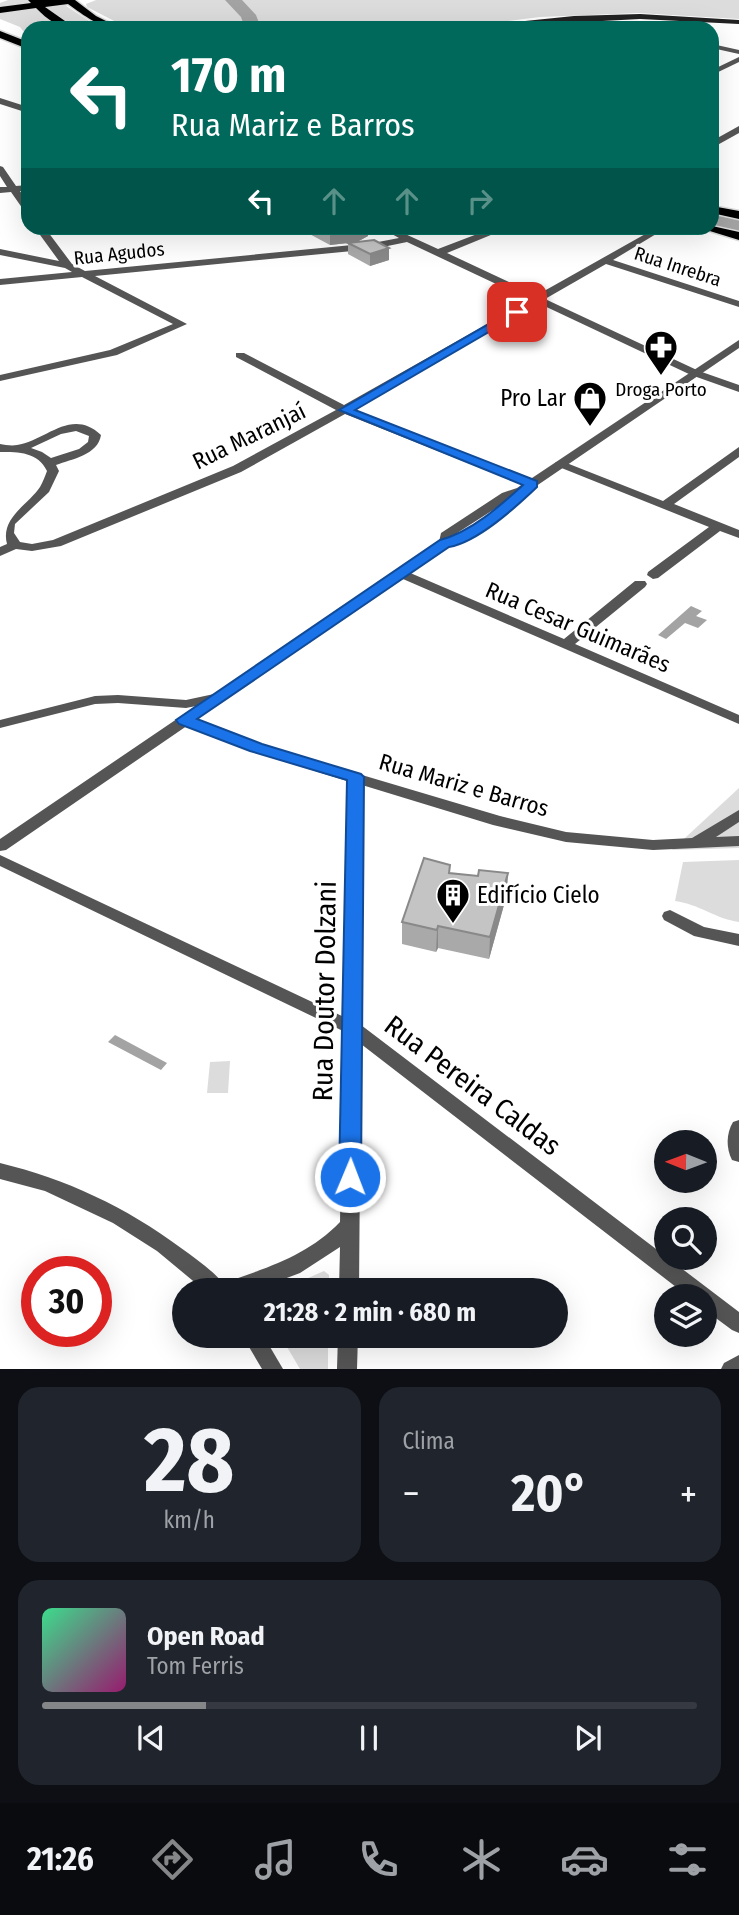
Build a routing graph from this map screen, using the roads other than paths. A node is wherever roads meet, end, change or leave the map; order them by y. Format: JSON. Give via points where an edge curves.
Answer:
{"nodes":[{"id":1,"x":71,"y":0,"type":"edge"},
{"id":2,"x":35,"y":3,"type":"edge"},
{"id":3,"x":0,"y":9,"type":"edge"},
{"id":4,"x":56,"y":21,"type":"edge"},
{"id":5,"x":98,"y":21,"type":"edge"},
{"id":6,"x":544,"y":21,"type":"edge"},
{"id":7,"x":739,"y":22,"type":"edge"},
{"id":8,"x":0,"y":34,"type":"edge"},
{"id":9,"x":21,"y":45,"type":"edge"},
{"id":10,"x":719,"y":48,"type":"edge"},
{"id":11,"x":739,"y":52,"type":"edge"},
{"id":12,"x":739,"y":59,"type":"edge"},
{"id":13,"x":719,"y":69,"type":"edge"},
{"id":14,"x":0,"y":101,"type":"edge"},
{"id":15,"x":21,"y":108,"type":"edge"},
{"id":16,"x":739,"y":129,"type":"edge"},
{"id":17,"x":719,"y":141,"type":"edge"},
{"id":18,"x":0,"y":169,"type":"edge"},
{"id":19,"x":21,"y":188,"type":"edge"},
{"id":20,"x":14,"y":189,"type":"junction"},
{"id":21,"x":0,"y":190,"type":"edge"},
{"id":22,"x":21,"y":200,"type":"edge"},
{"id":23,"x":719,"y":211,"type":"edge"},
{"id":24,"x":739,"y":215,"type":"edge"},
{"id":25,"x":719,"y":231,"type":"edge"},
{"id":26,"x":45,"y":235,"type":"edge"},
{"id":27,"x":400,"y":235,"type":"edge"},
{"id":28,"x":483,"y":235,"type":"edge"},
{"id":29,"x":650,"y":235,"type":"edge"},
{"id":30,"x":739,"y":236,"type":"edge"},
{"id":31,"x":408,"y":239,"type":"junction"},
{"id":32,"x":0,"y":252,"type":"edge"},
{"id":33,"x":57,"y":252,"type":"junction"},
{"id":34,"x":438,"y":253,"type":"junction"},
{"id":35,"x":12,"y":254,"type":"junction"},
{"id":36,"x":606,"y":261,"type":"junction"},
{"id":37,"x":68,"y":266,"type":"junction"},
{"id":38,"x":82,"y":274,"type":"junction"},
{"id":39,"x":0,"y":282,"type":"edge"},
{"id":40,"x":539,"y":300,"type":"junction"},
{"id":41,"x":739,"y":304,"type":"edge"},
{"id":42,"x":739,"y":343,"type":"edge"},
{"id":43,"x":240,"y":355,"type":"dead end"},
{"id":44,"x":695,"y":373,"type":"junction"},
{"id":45,"x":0,"y":378,"type":"edge"},
{"id":46,"x":739,"y":389,"type":"edge"},
{"id":47,"x":345,"y":410,"type":"junction"},
{"id":48,"x":0,"y":448,"type":"edge"},
{"id":49,"x":19,"y":449,"type":"junction"},
{"id":50,"x":739,"y":451,"type":"edge"},
{"id":51,"x":49,"y":463,"type":"junction"},
{"id":52,"x":560,"y":465,"type":"junction"},
{"id":53,"x":532,"y":484,"type":"junction"},
{"id":54,"x":665,"y":505,"type":"junction"},
{"id":55,"x":718,"y":526,"type":"junction"},
{"id":56,"x":739,"y":534,"type":"edge"},
{"id":57,"x":13,"y":545,"type":"junction"},
{"id":58,"x":0,"y":552,"type":"edge"},
{"id":59,"x":401,"y":573,"type":"junction"},
{"id":60,"x":653,"y":575,"type":"dead end"},
{"id":61,"x":640,"y":584,"type":"dead end"},
{"id":62,"x":566,"y":644,"type":"junction"},
{"id":63,"x":221,"y":697,"type":"junction"},
{"id":64,"x":132,"y":700,"type":"junction"},
{"id":65,"x":184,"y":720,"type":"junction"},
{"id":66,"x":739,"y":720,"type":"edge"},
{"id":67,"x":0,"y":724,"type":"edge"},
{"id":68,"x":355,"y":777,"type":"junction"},
{"id":69,"x":739,"y":815,"type":"edge"},
{"id":70,"x":739,"y":841,"type":"edge"},
{"id":71,"x":695,"y":843,"type":"junction"},
{"id":72,"x":0,"y":846,"type":"edge"},
{"id":73,"x":0,"y":860,"type":"edge"},
{"id":74,"x":670,"y":916,"type":"dead end"},
{"id":75,"x":739,"y":940,"type":"edge"},
{"id":76,"x":352,"y":1028,"type":"junction"},
{"id":77,"x":739,"y":1127,"type":"edge"},
{"id":78,"x":739,"y":1155,"type":"edge"},
{"id":79,"x":0,"y":1171,"type":"edge"},
{"id":80,"x":349,"y":1226,"type":"junction"},
{"id":81,"x":203,"y":1278,"type":"edge"},
{"id":82,"x":271,"y":1278,"type":"edge"},
{"id":83,"x":349,"y":1278,"type":"edge"},
{"id":84,"x":687,"y":1284,"type":"edge"},
{"id":85,"x":717,"y":1307,"type":"edge"},
{"id":86,"x":739,"y":1324,"type":"edge"},
{"id":87,"x":260,"y":1348,"type":"edge"},
{"id":88,"x":347,"y":1348,"type":"edge"},
{"id":89,"x":739,"y":1364,"type":"edge"},
{"id":90,"x":273,"y":1369,"type":"edge"},
{"id":91,"x":346,"y":1369,"type":"edge"},
{"id":92,"x":731,"y":1369,"type":"edge"}],
"edges":[{"from":1,"to":2,"type":"main road"},
{"from":1,"to":5,"type":"main road"},
{"from":2,"to":3,"type":"main road"},
{"from":2,"to":4,"type":"main road"},
{"from":6,"to":7,"type":"main road","via":[[592,16]]},
{"from":8,"to":9,"type":"main road"},
{"from":10,"to":11,"type":"street"},
{"from":12,"to":13,"type":"street"},
{"from":14,"to":15,"type":"street"},
{"from":16,"to":17,"type":"street"},
{"from":18,"to":20,"type":"street"},
{"from":19,"to":20,"type":"street"},
{"from":20,"to":21,"type":"street"},
{"from":20,"to":22,"type":"street"},
{"from":23,"to":24,"type":"main road"},
{"from":25,"to":30,"type":"main road"},
{"from":26,"to":33,"type":"street"},
{"from":27,"to":31,"type":"street"},
{"from":28,"to":34,"type":"street"},
{"from":29,"to":36,"type":"street","name":"Rua Maranjaí"},
{"from":31,"to":34,"type":"street"},
{"from":31,"to":38,"type":"street","name":"Rua Agudos"},
{"from":32,"to":35,"type":"street"},
{"from":33,"to":35,"type":"street"},
{"from":33,"to":37,"type":"street"},
{"from":34,"to":40,"type":"street"},
{"from":35,"to":37,"type":"street"},
{"from":36,"to":40,"type":"street","name":"Rua Maranjaí"},
{"from":36,"to":41,"type":"street","name":"Rua Inrebra"},
{"from":37,"to":38,"type":"street"},
{"from":38,"to":39,"type":"street","name":"Rua Agudos"},
{"from":38,"to":45,"type":"street","via":[[182,324],[113,353]]},
{"from":40,"to":44,"type":"street"},
{"from":40,"to":47,"type":"street","name":"Rua Maranjaí"},
{"from":42,"to":44,"type":"street"},
{"from":43,"to":47,"type":"street"},
{"from":44,"to":46,"type":"street"},
{"from":44,"to":52,"type":"street"},
{"from":47,"to":53,"type":"street"},
{"from":47,"to":57,"type":"street","name":"Rua Maranjaí","via":[[237,469],[84,533],[40,547]]},
{"from":48,"to":49,"type":"street"},
{"from":49,"to":51,"type":"street","via":[[36,453]]},
{"from":49,"to":51,"type":"street","via":[[59,429],[83,429],[95,435],[87,448]]},
{"from":50,"to":54,"type":"street"},
{"from":51,"to":57,"type":"street","via":[[53,471],[49,484],[9,523],[7,536]]},
{"from":52,"to":53,"type":"street"},
{"from":52,"to":54,"type":"street"},
{"from":53,"to":59,"type":"street","via":[[507,507]]},
{"from":54,"to":55,"type":"street"},
{"from":55,"to":56,"type":"street"},
{"from":55,"to":60,"type":"street"},
{"from":57,"to":58,"type":"street"},
{"from":59,"to":62,"type":"street","name":"Rua Cesar Guimarães"},
{"from":59,"to":63,"type":"street"},
{"from":61,"to":62,"type":"street"},
{"from":62,"to":66,"type":"street","name":"Rua Cesar Guimarães"},
{"from":63,"to":64,"type":"street","via":[[186,704]]},
{"from":63,"to":65,"type":"street"},
{"from":64,"to":65,"type":"street","name":"Rua Mariz e Barros"},
{"from":64,"to":67,"type":"street","via":[[95,701]]},
{"from":65,"to":68,"type":"street","name":"Rua Mariz e Barros","via":[[256,748]]},
{"from":65,"to":72,"type":"street"},
{"from":68,"to":71,"type":"street","name":"Rua Mariz e Barros","via":[[566,837],[622,844]]},
{"from":68,"to":76,"type":"street","name":"Rua Doutor Dolzani"},
{"from":69,"to":71,"type":"street"},
{"from":70,"to":71,"type":"street","name":"Rua Mariz e Barros"},
{"from":73,"to":76,"type":"street","name":"Rua Pereira Caldas"},
{"from":74,"to":75,"type":"street","via":[[701,932]]},
{"from":76,"to":80,"type":"street","name":"Rua Doutor Dolzani"},
{"from":76,"to":84,"type":"street","name":"Rua Pereira Caldas"},
{"from":77,"to":78,"type":"street"},
{"from":79,"to":81,"type":"street","via":[[72,1193],[119,1216]]},
{"from":80,"to":82,"type":"street","via":[[332,1245]]},
{"from":80,"to":83,"type":"street","name":"Rua Doutor Dolzani"},
{"from":85,"to":86,"type":"street","name":"Rua Pereira Caldas"},
{"from":87,"to":90,"type":"street"},
{"from":88,"to":91,"type":"street"},
{"from":89,"to":92,"type":"street"}]}
